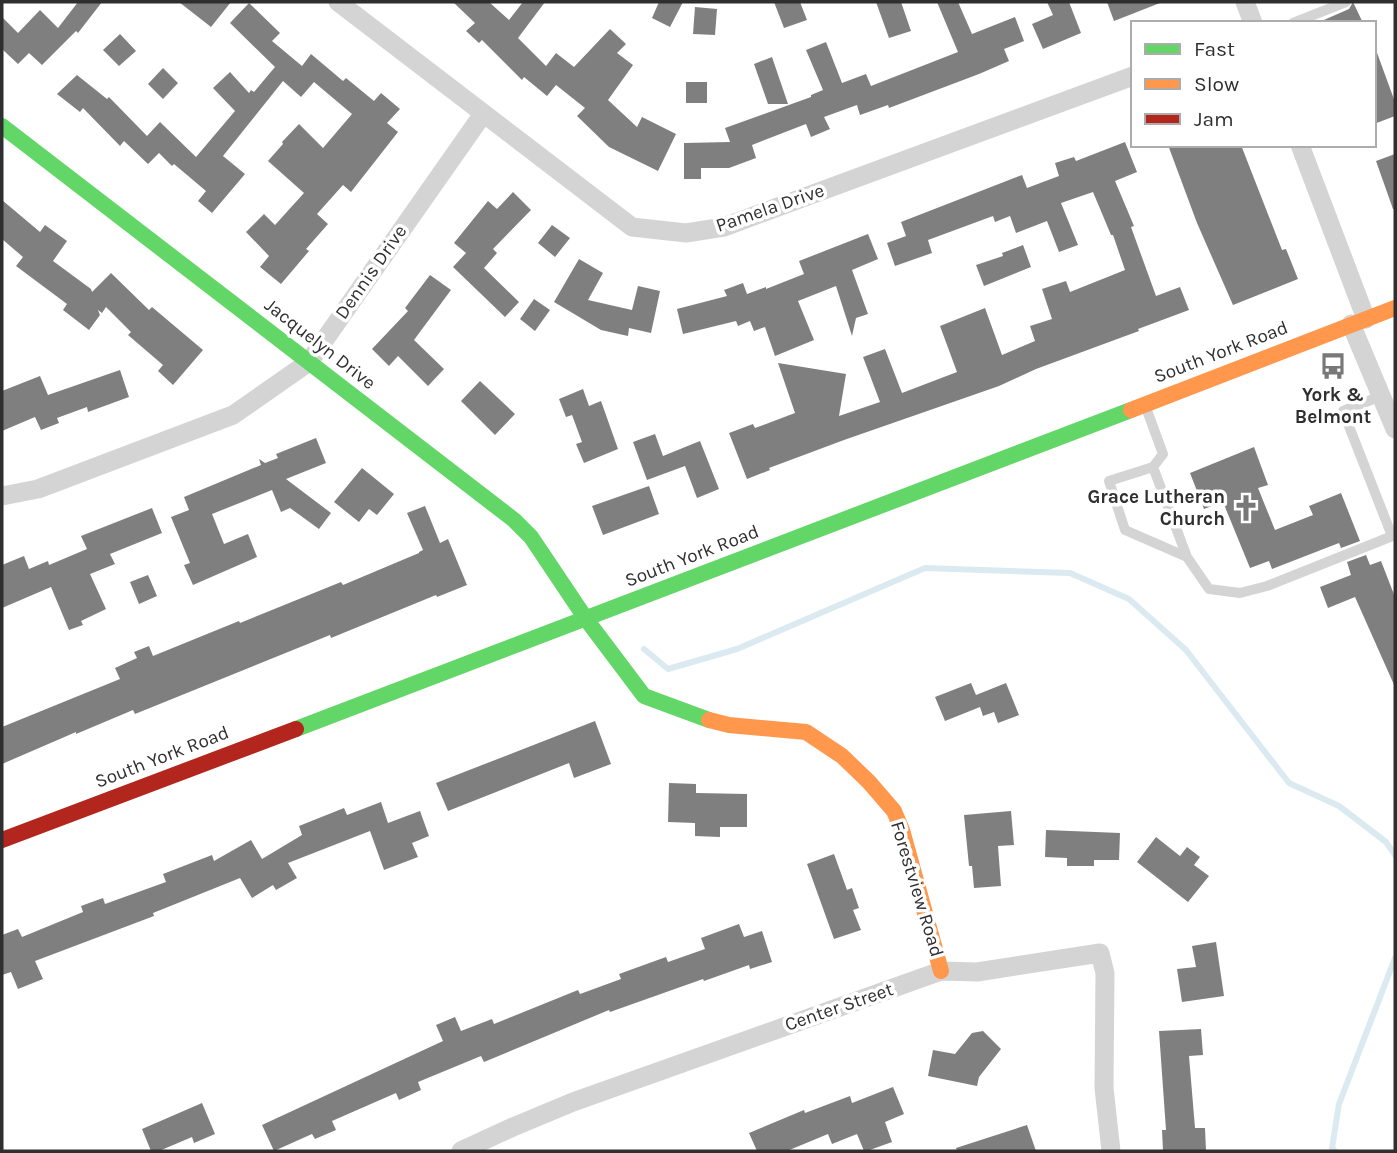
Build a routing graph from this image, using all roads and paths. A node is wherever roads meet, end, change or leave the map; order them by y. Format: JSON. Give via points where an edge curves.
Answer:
{"nodes":[{"id":1,"x":338,"y":2,"type":"edge"},
{"id":2,"x":1245,"y":2,"type":"edge"},
{"id":3,"x":1346,"y":2,"type":"edge"},
{"id":4,"x":1252,"y":21,"type":"edge"},
{"id":5,"x":1298,"y":21,"type":"edge"},
{"id":6,"x":1131,"y":77,"type":"edge"},
{"id":7,"x":483,"y":114,"type":"junction"},
{"id":8,"x":2,"y":126,"type":"edge"},
{"id":9,"x":1301,"y":147,"type":"edge"},
{"id":10,"x":1395,"y":308,"type":"edge"},
{"id":11,"x":1359,"y":321,"type":"junction"},
{"id":12,"x":309,"y":362,"type":"junction"},
{"id":13,"x":1381,"y":396,"type":"junction"},
{"id":14,"x":1144,"y":404,"type":"junction"},
{"id":15,"x":1395,"y":429,"type":"edge"},
{"id":16,"x":1153,"y":467,"type":"junction"},
{"id":17,"x":2,"y":496,"type":"edge"},
{"id":18,"x":1394,"y":535,"type":"edge"},
{"id":19,"x":1187,"y":558,"type":"junction"},
{"id":20,"x":586,"y":619,"type":"junction"},
{"id":21,"x":2,"y":839,"type":"edge"},
{"id":22,"x":941,"y":971,"type":"junction"},
{"id":23,"x":461,"y":1151,"type":"edge"},
{"id":24,"x":1111,"y":1151,"type":"edge"}],
"edges":[{"from":1,"to":7,"type":"street","name":"Pamela Drive"},
{"from":2,"to":4,"type":"street"},
{"from":3,"to":5,"type":"lane"},
{"from":6,"to":7,"type":"street","name":"Pamela Drive","via":[[724,227],[686,233],[632,226]]},
{"from":7,"to":12,"type":"street","name":"Dennis Drive"},
{"from":8,"to":12,"type":"main road","name":"Jacquelyn Drive"},
{"from":9,"to":11,"type":"street"},
{"from":10,"to":11,"type":"main road","name":"South York Road"},
{"from":11,"to":13,"type":"street"},
{"from":11,"to":14,"type":"main road","name":"South York Road"},
{"from":12,"to":17,"type":"street","name":"Dennis Drive","via":[[233,415],[38,489]]},
{"from":12,"to":20,"type":"main road","name":"Jacquelyn Drive","via":[[514,520],[531,537]]},
{"from":13,"to":15,"type":"street"},
{"from":13,"to":18,"type":"lane","via":[[1343,411]]},
{"from":14,"to":16,"type":"lane","via":[[1163,454]]},
{"from":14,"to":20,"type":"main road","name":"South York Road"},
{"from":16,"to":19,"type":"lane"},
{"from":16,"to":19,"type":"lane","via":[[1109,481],[1125,530]]},
{"from":18,"to":19,"type":"lane","via":[[1240,593],[1209,589]]},
{"from":20,"to":21,"type":"main road","name":"South York Road"},
{"from":20,"to":22,"type":"main road","name":"Forestview Road","via":[[644,696],[697,718],[806,733],[842,756],[869,782],[894,811],[902,830]]},
{"from":22,"to":23,"type":"street","name":"Center Street","via":[[573,1102]]},
{"from":22,"to":24,"type":"street","name":"Center Street","via":[[977,972],[1100,953],[1105,973],[1104,1088]]}]}
